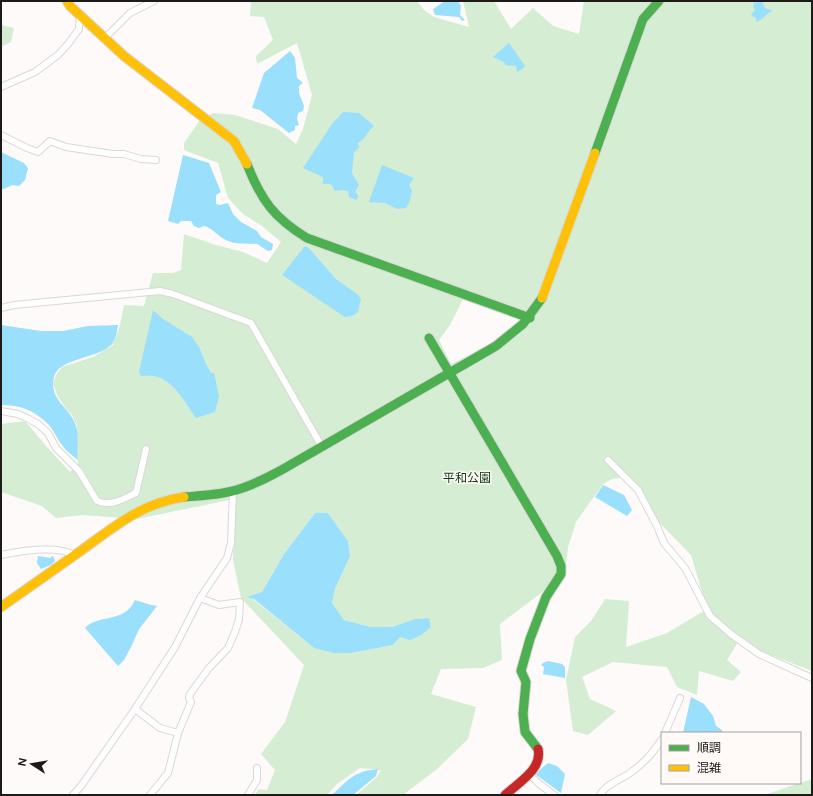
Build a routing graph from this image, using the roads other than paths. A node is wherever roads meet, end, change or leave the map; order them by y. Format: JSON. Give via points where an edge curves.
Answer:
{"nodes":[{"id":1,"x":67,"y":1,"type":"edge"},
{"id":2,"x":154,"y":1,"type":"edge"},
{"id":3,"x":659,"y":1,"type":"edge"},
{"id":4,"x":80,"y":16,"type":"junction"},
{"id":5,"x":105,"y":38,"type":"junction"},
{"id":6,"x":1,"y":87,"type":"edge"},
{"id":7,"x":1,"y":135,"type":"edge"},
{"id":8,"x":156,"y":160,"type":"dead end"},
{"id":9,"x":1,"y":308,"type":"edge"},
{"id":10,"x":530,"y":318,"type":"junction"},
{"id":11,"x":429,"y":338,"type":"dead end"},
{"id":12,"x":449,"y":373,"type":"junction"},
{"id":13,"x":1,"y":411,"type":"edge"},
{"id":14,"x":322,"y":447,"type":"junction"},
{"id":15,"x":146,"y":449,"type":"dead end"},
{"id":16,"x":608,"y":460,"type":"dead end"},
{"id":17,"x":233,"y":491,"type":"junction"},
{"id":18,"x":1,"y":555,"type":"edge"},
{"id":19,"x":74,"y":555,"type":"junction"},
{"id":20,"x":200,"y":598,"type":"junction"},
{"id":21,"x":1,"y":607,"type":"edge"},
{"id":22,"x":812,"y":678,"type":"edge"},
{"id":23,"x":680,"y":698,"type":"dead end"},
{"id":24,"x":135,"y":709,"type":"junction"},
{"id":25,"x":665,"y":732,"type":"edge"},
{"id":26,"x":178,"y":734,"type":"junction"},
{"id":27,"x":661,"y":740,"type":"edge"},
{"id":28,"x":257,"y":768,"type":"dead end"},
{"id":29,"x":529,"y":774,"type":"junction"},
{"id":30,"x":74,"y":795,"type":"edge"},
{"id":31,"x":150,"y":795,"type":"edge"},
{"id":32,"x":248,"y":795,"type":"edge"},
{"id":33,"x":505,"y":795,"type":"edge"},
{"id":34,"x":554,"y":795,"type":"edge"},
{"id":35,"x":600,"y":795,"type":"edge"}],
"edges":[{"from":1,"to":4,"type":"street"},
{"from":2,"to":5,"type":"street","via":[[130,13]]},
{"from":3,"to":10,"type":"street","via":[[644,19],[543,297]]},
{"from":4,"to":5,"type":"street"},
{"from":4,"to":6,"type":"street","via":[[79,29],[58,55],[35,72]]},
{"from":5,"to":10,"type":"street","via":[[234,141],[240,148],[264,200],[293,230],[307,238]]},
{"from":7,"to":8,"type":"street","via":[[38,152],[50,141],[66,147]]},
{"from":9,"to":14,"type":"street","via":[[160,291],[250,323]]},
{"from":10,"to":12,"type":"street","via":[[513,335]]},
{"from":11,"to":12,"type":"street"},
{"from":12,"to":14,"type":"street"},
{"from":12,"to":29,"type":"street","via":[[561,566],[561,574],[546,597],[530,639],[521,671],[526,682],[525,732],[538,748],[540,756]]},
{"from":13,"to":15,"type":"street","via":[[18,414],[38,424],[48,433],[56,448],[79,471],[97,501],[102,503],[117,502],[136,493]]},
{"from":14,"to":17,"type":"street","via":[[264,480]]},
{"from":16,"to":22,"type":"street","via":[[638,490],[664,543],[685,568],[710,616],[759,654]]},
{"from":17,"to":19,"type":"street","via":[[173,499],[152,505],[128,517]]},
{"from":17,"to":20,"type":"street","via":[[231,543],[227,558]]},
{"from":18,"to":19,"type":"street","via":[[49,550],[68,551]]},
{"from":19,"to":21,"type":"street"},
{"from":20,"to":24,"type":"street","via":[[175,647]]},
{"from":20,"to":26,"type":"street","via":[[219,605],[240,602],[239,619],[228,648],[190,694],[188,698],[192,702]]},
{"from":23,"to":25,"type":"street"},
{"from":24,"to":26,"type":"street","via":[[160,728]]},
{"from":24,"to":30,"type":"street"},
{"from":26,"to":31,"type":"street","via":[[168,773]]},
{"from":27,"to":35,"type":"street","via":[[650,756],[630,773],[602,790]]},
{"from":28,"to":32,"type":"street","via":[[256,780]]},
{"from":29,"to":33,"type":"street"},
{"from":29,"to":34,"type":"street"}]}
